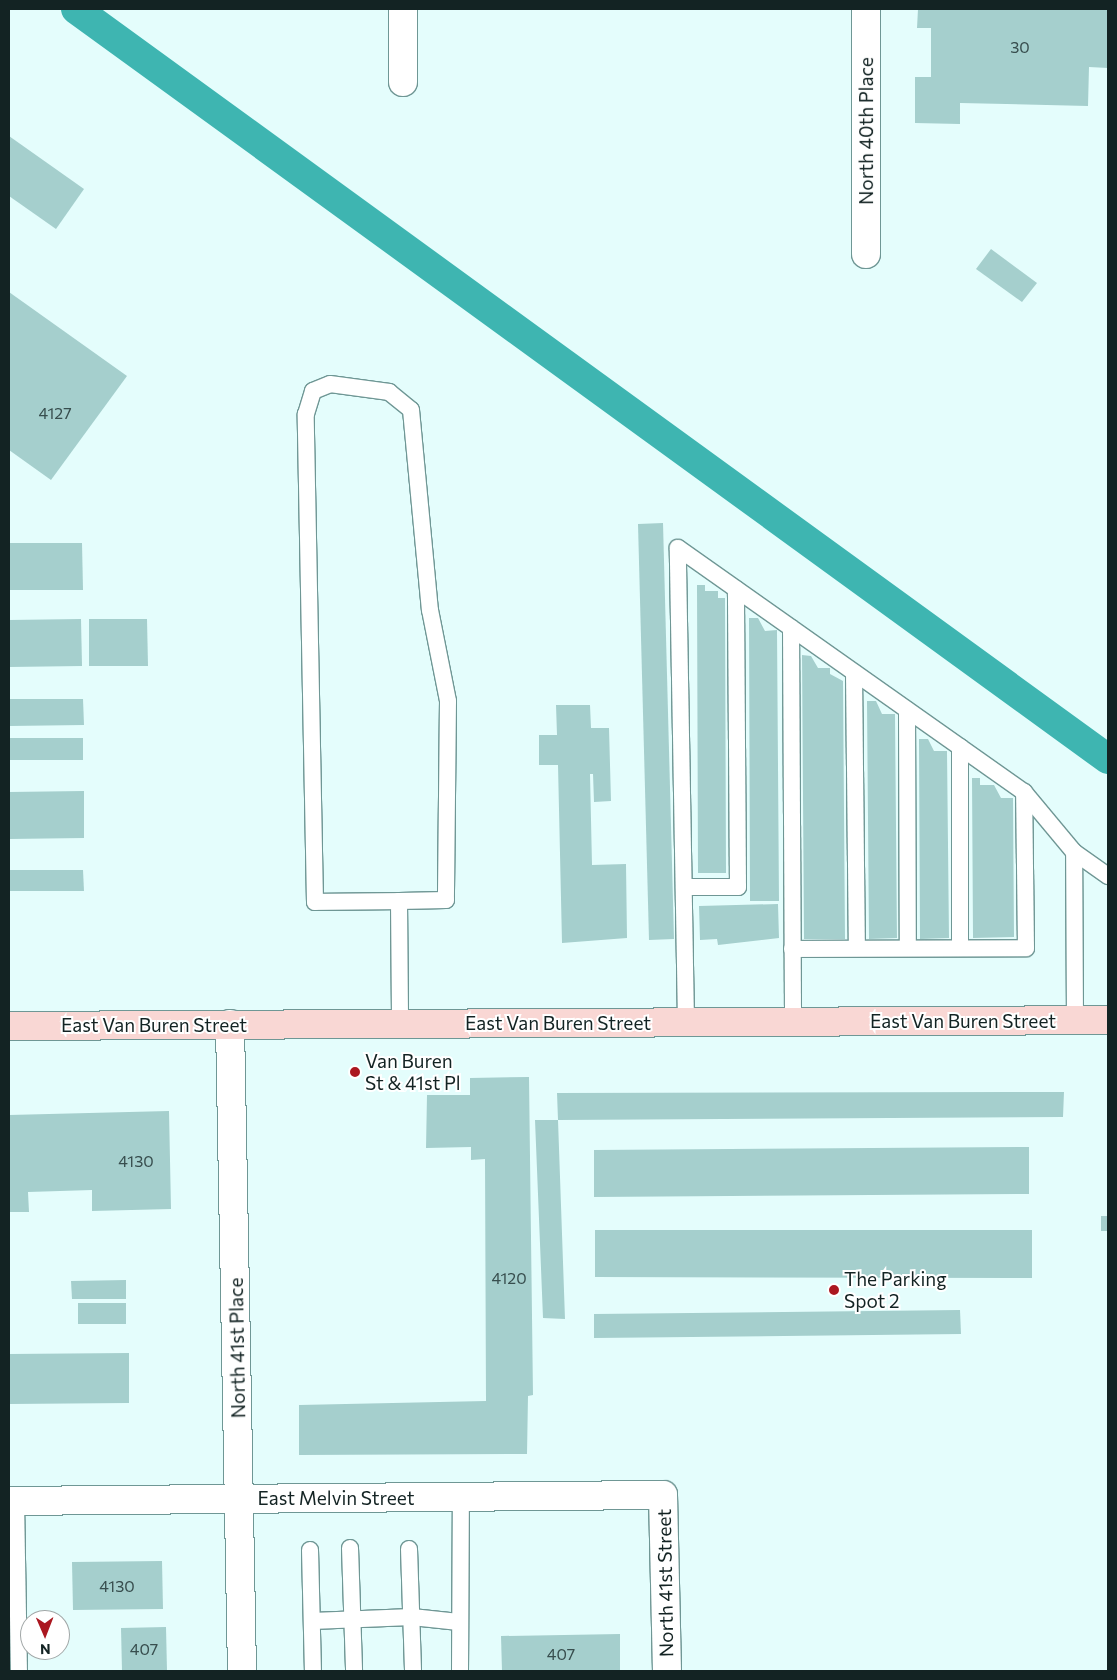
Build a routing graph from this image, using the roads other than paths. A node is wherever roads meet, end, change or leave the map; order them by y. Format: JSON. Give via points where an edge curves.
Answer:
{"nodes":[{"id":1,"x":403,"y":9,"type":"edge"},
{"id":2,"x":866,"y":9,"type":"edge"},
{"id":3,"x":403,"y":82,"type":"dead end"},
{"id":4,"x":866,"y":254,"type":"dead end"},
{"id":5,"x":736,"y":589,"type":"junction"},
{"id":6,"x":791,"y":628,"type":"junction"},
{"id":7,"x":854,"y":673,"type":"junction"},
{"id":8,"x":907,"y":710,"type":"junction"},
{"id":9,"x":960,"y":747,"type":"junction"},
{"id":10,"x":1024,"y":792,"type":"junction"},
{"id":11,"x":1074,"y":852,"type":"junction"},
{"id":12,"x":1108,"y":876,"type":"edge"},
{"id":13,"x":685,"y":887,"type":"junction"},
{"id":14,"x":399,"y":901,"type":"junction"},
{"id":15,"x":857,"y":948,"type":"junction"},
{"id":16,"x":908,"y":948,"type":"junction"},
{"id":17,"x":960,"y":948,"type":"junction"},
{"id":18,"x":792,"y":949,"type":"junction"},
{"id":19,"x":1075,"y":1020,"type":"junction"},
{"id":20,"x":1108,"y":1020,"type":"edge"},
{"id":21,"x":686,"y":1022,"type":"junction"},
{"id":22,"x":794,"y":1022,"type":"junction"},
{"id":23,"x":400,"y":1023,"type":"junction"},
{"id":24,"x":230,"y":1024,"type":"junction"},
{"id":25,"x":9,"y":1026,"type":"edge"},
{"id":26,"x":663,"y":1495,"type":"joint"},
{"id":27,"x":239,"y":1497,"type":"junction"},
{"id":28,"x":461,"y":1498,"type":"junction"},
{"id":29,"x":12,"y":1502,"type":"edge"},
{"id":30,"x":350,"y":1548,"type":"dead end"},
{"id":31,"x":410,"y":1549,"type":"dead end"},
{"id":32,"x":310,"y":1550,"type":"dead end"},
{"id":33,"x":412,"y":1617,"type":"junction"},
{"id":34,"x":352,"y":1619,"type":"junction"},
{"id":35,"x":312,"y":1621,"type":"junction"},
{"id":36,"x":459,"y":1622,"type":"junction"},
{"id":37,"x":19,"y":1671,"type":"edge"},
{"id":38,"x":242,"y":1671,"type":"edge"},
{"id":39,"x":313,"y":1671,"type":"edge"},
{"id":40,"x":354,"y":1671,"type":"edge"},
{"id":41,"x":413,"y":1671,"type":"edge"},
{"id":42,"x":460,"y":1671,"type":"edge"},
{"id":43,"x":667,"y":1671,"type":"edge"}],
"edges":[{"from":1,"to":3,"type":"street"},
{"from":2,"to":4,"type":"street","name":"North 40th Place"},
{"from":5,"to":6,"type":"lane"},
{"from":5,"to":13,"type":"lane","via":[[738,887]]},
{"from":5,"to":13,"type":"lane","via":[[678,548]]},
{"from":6,"to":7,"type":"lane"},
{"from":6,"to":18,"type":"lane"},
{"from":7,"to":8,"type":"lane"},
{"from":7,"to":15,"type":"lane"},
{"from":8,"to":9,"type":"lane"},
{"from":8,"to":16,"type":"lane"},
{"from":9,"to":10,"type":"lane"},
{"from":9,"to":17,"type":"lane"},
{"from":10,"to":11,"type":"lane"},
{"from":10,"to":17,"type":"lane","via":[[1026,948]]},
{"from":11,"to":12,"type":"lane"},
{"from":11,"to":19,"type":"lane"},
{"from":13,"to":21,"type":"lane"},
{"from":14,"to":14,"type":"lane","via":[[446,900],[448,701],[430,610],[416,433],[411,410],[388,392],[330,384],[313,391],[306,414],[315,902]]},
{"from":14,"to":23,"type":"lane"},
{"from":15,"to":16,"type":"lane"},
{"from":15,"to":18,"type":"lane"},
{"from":16,"to":17,"type":"lane"},
{"from":18,"to":22,"type":"lane"},
{"from":19,"to":20,"type":"main road","name":"East Van Buren Street"},
{"from":19,"to":22,"type":"main road","name":"East Van Buren Street"},
{"from":21,"to":22,"type":"main road","name":"East Van Buren Street"},
{"from":21,"to":23,"type":"main road","name":"East Van Buren Street"},
{"from":23,"to":24,"type":"main road","name":"East Van Buren Street"},
{"from":24,"to":25,"type":"main road","name":"East Van Buren Street"},
{"from":24,"to":27,"type":"street","name":"North 41st Place"},
{"from":26,"to":28,"type":"street","name":"East Melvin Street"},
{"from":26,"to":43,"type":"street","name":"North 41st Street"},
{"from":27,"to":28,"type":"street","name":"East Melvin Street"},
{"from":27,"to":29,"type":"street","name":"East Melvin Street"},
{"from":27,"to":38,"type":"street","name":"North 41st Place"},
{"from":28,"to":36,"type":"lane"},
{"from":29,"to":37,"type":"lane"},
{"from":30,"to":34,"type":"lane"},
{"from":31,"to":33,"type":"lane"},
{"from":32,"to":35,"type":"lane"},
{"from":33,"to":34,"type":"lane"},
{"from":33,"to":36,"type":"lane"},
{"from":33,"to":41,"type":"lane"},
{"from":34,"to":35,"type":"lane"},
{"from":34,"to":40,"type":"lane"},
{"from":35,"to":39,"type":"lane"},
{"from":36,"to":42,"type":"lane"}]}
